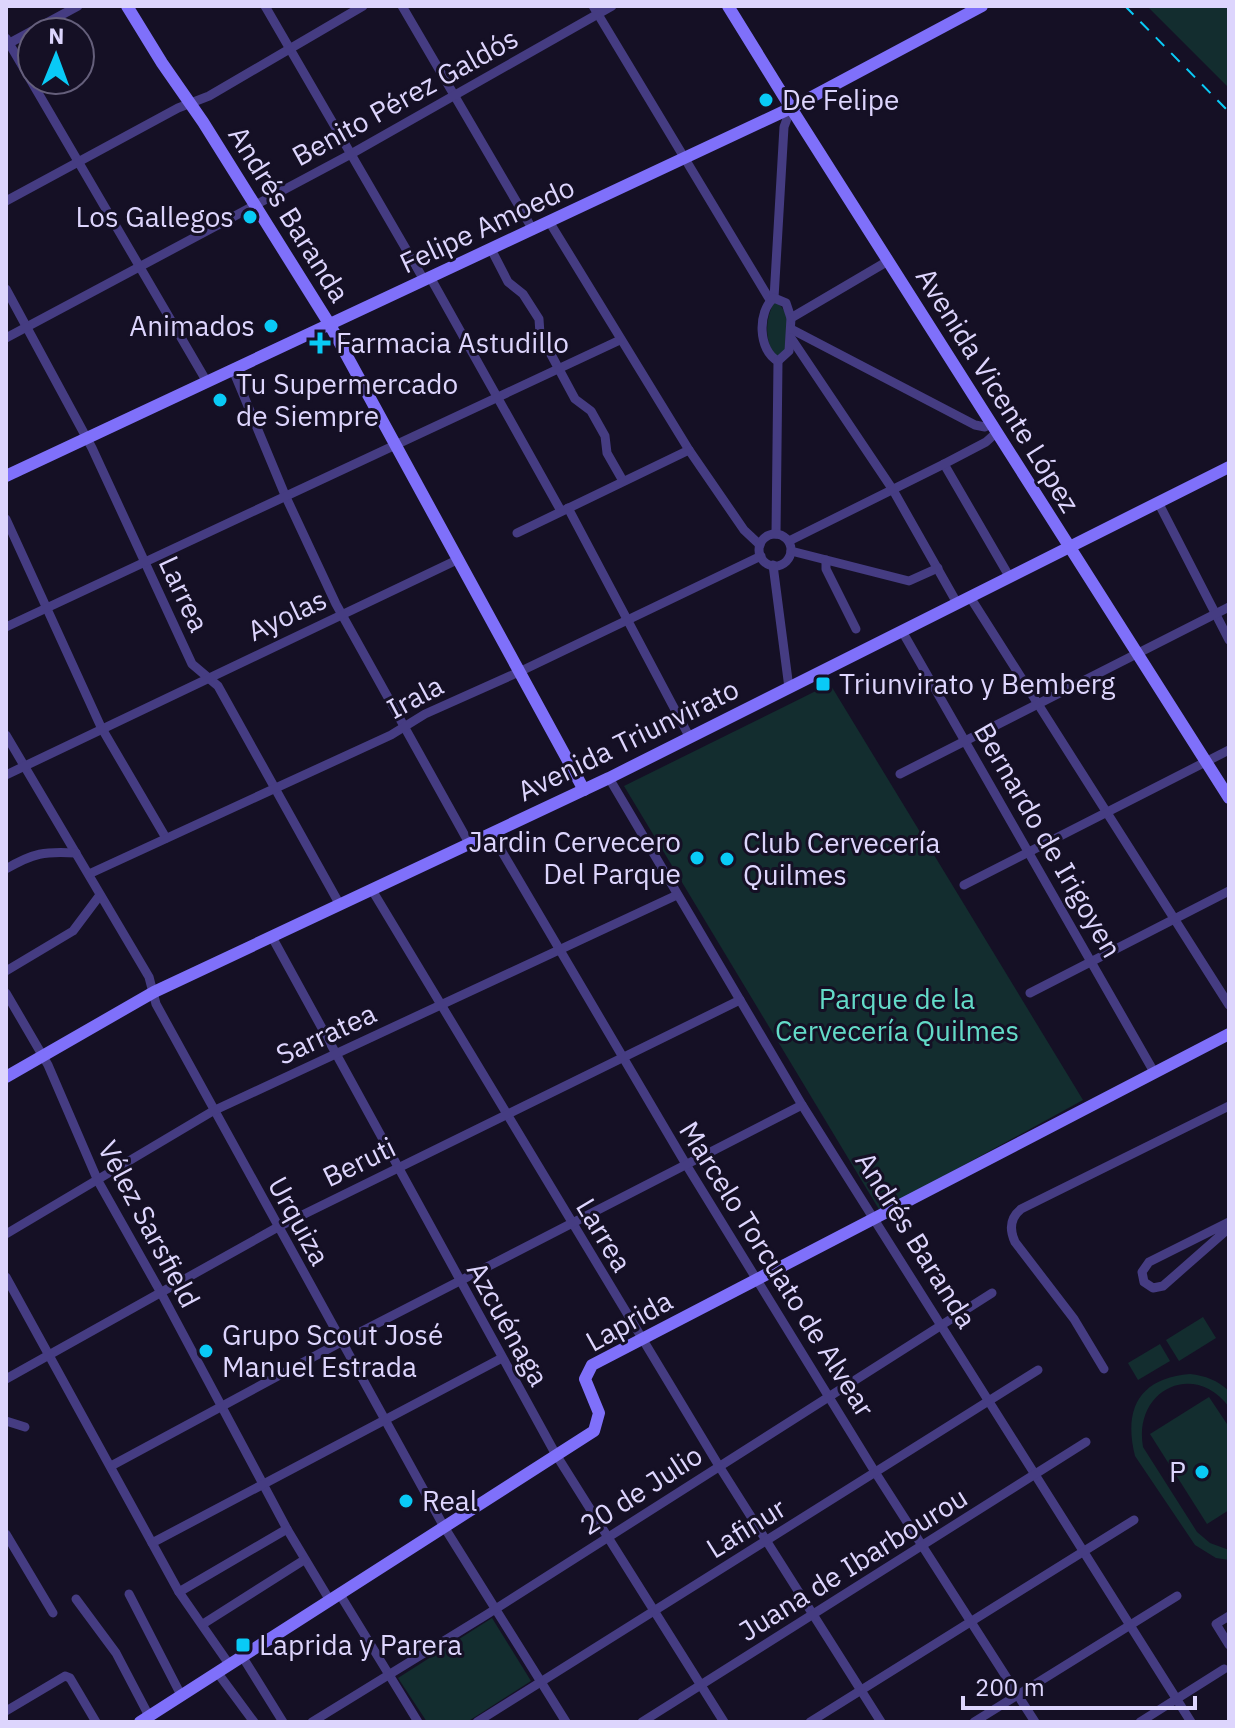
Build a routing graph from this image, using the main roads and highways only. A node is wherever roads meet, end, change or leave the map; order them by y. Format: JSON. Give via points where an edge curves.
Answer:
{"nodes":[{"id":1,"x":127,"y":6,"type":"edge"},
{"id":2,"x":728,"y":6,"type":"edge"},
{"id":3,"x":982,"y":6,"type":"edge"},
{"id":4,"x":791,"y":108,"type":"junction"},
{"id":5,"x":330,"y":325,"type":"junction"},
{"id":6,"x":1228,"y":471,"type":"edge"},
{"id":7,"x":6,"y":476,"type":"edge"},
{"id":8,"x":1069,"y":547,"type":"junction"},
{"id":9,"x":584,"y":790,"type":"junction"},
{"id":10,"x":1229,"y":798,"type":"edge"},
{"id":11,"x":1229,"y":1034,"type":"edge"},
{"id":12,"x":6,"y":1077,"type":"edge"},
{"id":13,"x":144,"y":1719,"type":"edge"}],
"edges":[{"from":1,"to":5,"type":"main road","name":"Andrés Baranda"},
{"from":2,"to":4,"type":"main road","name":"Avenida Vicente López"},
{"from":3,"to":4,"type":"main road","name":"Felipe Amoedo"},
{"from":4,"to":5,"type":"main road","name":"Felipe Amoedo"},
{"from":4,"to":8,"type":"main road","name":"Avenida Vicente López"},
{"from":5,"to":7,"type":"main road","name":"Felipe Amoedo"},
{"from":5,"to":9,"type":"main road","name":"Andrés Baranda"},
{"from":6,"to":8,"type":"main road","name":"Avenida Triunvirato"},
{"from":8,"to":9,"type":"main road","name":"Avenida Triunvirato"},
{"from":8,"to":10,"type":"main road","name":"Avenida Vicente López"},
{"from":9,"to":12,"type":"main road","name":"Avenida Triunvirato","via":[[154,992]]},
{"from":11,"to":13,"type":"main road","name":"Laprida","via":[[588,1370],[586,1386],[599,1413],[594,1431]]}]}
